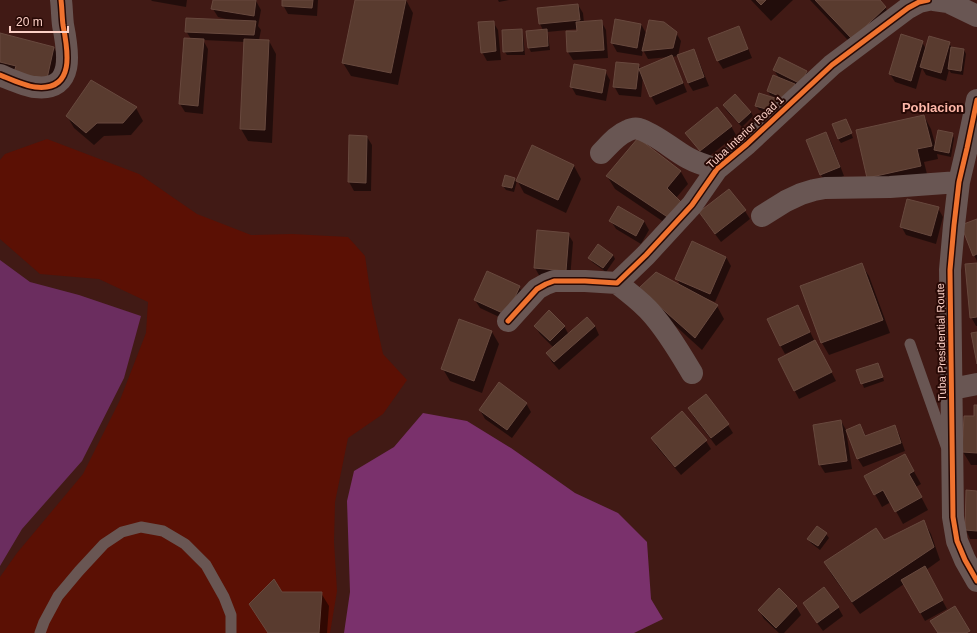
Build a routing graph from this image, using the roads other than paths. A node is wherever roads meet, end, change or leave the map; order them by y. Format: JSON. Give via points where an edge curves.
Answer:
{"nodes":[{"id":1,"x":61,"y":0,"type":"edge"},
{"id":2,"x":928,"y":0,"type":"edge"},
{"id":3,"x":934,"y":0,"type":"edge"},
{"id":4,"x":976,"y":0,"type":"edge"},
{"id":5,"x":977,"y":3,"type":"edge"},
{"id":6,"x":977,"y":16,"type":"edge"},
{"id":7,"x":0,"y":75,"type":"edge"},
{"id":8,"x":977,"y":100,"type":"edge"},
{"id":9,"x":601,"y":153,"type":"dead end"},
{"id":10,"x":717,"y":169,"type":"junction"},
{"id":11,"x":959,"y":182,"type":"junction"},
{"id":12,"x":762,"y":216,"type":"dead end"},
{"id":13,"x":617,"y":283,"type":"junction"},
{"id":14,"x":508,"y":321,"type":"dead end"},
{"id":15,"x":910,"y":344,"type":"dead end"},
{"id":16,"x":692,"y":373,"type":"dead end"},
{"id":17,"x":977,"y":384,"type":"edge"},
{"id":18,"x":952,"y":388,"type":"junction"},
{"id":19,"x":953,"y":465,"type":"junction"},
{"id":20,"x":977,"y":581,"type":"edge"},
{"id":21,"x":40,"y":633,"type":"edge"},
{"id":22,"x":231,"y":633,"type":"edge"}],
"edges":[{"from":1,"to":7,"type":"street","via":[[68,58],[61,80],[45,88],[34,87]]},
{"from":2,"to":10,"type":"street","name":"Tuba Interior Road 1","via":[[908,8],[832,65]]},
{"from":3,"to":6,"type":"street","via":[[948,2]]},
{"from":4,"to":5,"type":"street"},
{"from":8,"to":11,"type":"street","name":"Tuba Presidential Route"},
{"from":9,"to":10,"type":"street","via":[[625,131],[638,129],[688,158]]},
{"from":10,"to":13,"type":"street","name":"Tuba Interior Road 1","via":[[692,205]]},
{"from":11,"to":12,"type":"street","via":[[814,190],[786,201]]},
{"from":11,"to":18,"type":"street","name":"Tuba Presidential Route","via":[[950,270]]},
{"from":13,"to":14,"type":"street","via":[[554,281],[537,289]]},
{"from":13,"to":16,"type":"street","via":[[651,313]]},
{"from":15,"to":19,"type":"lane"},
{"from":17,"to":18,"type":"street"},
{"from":18,"to":19,"type":"street","name":"Tuba Presidential Route"},
{"from":19,"to":20,"type":"street","name":"Tuba Presidential Route","via":[[953,517],[957,541]]},
{"from":21,"to":22,"type":"lane","via":[[58,596],[104,544],[122,532],[141,527],[163,531],[185,544],[206,565],[231,615]]}]}
